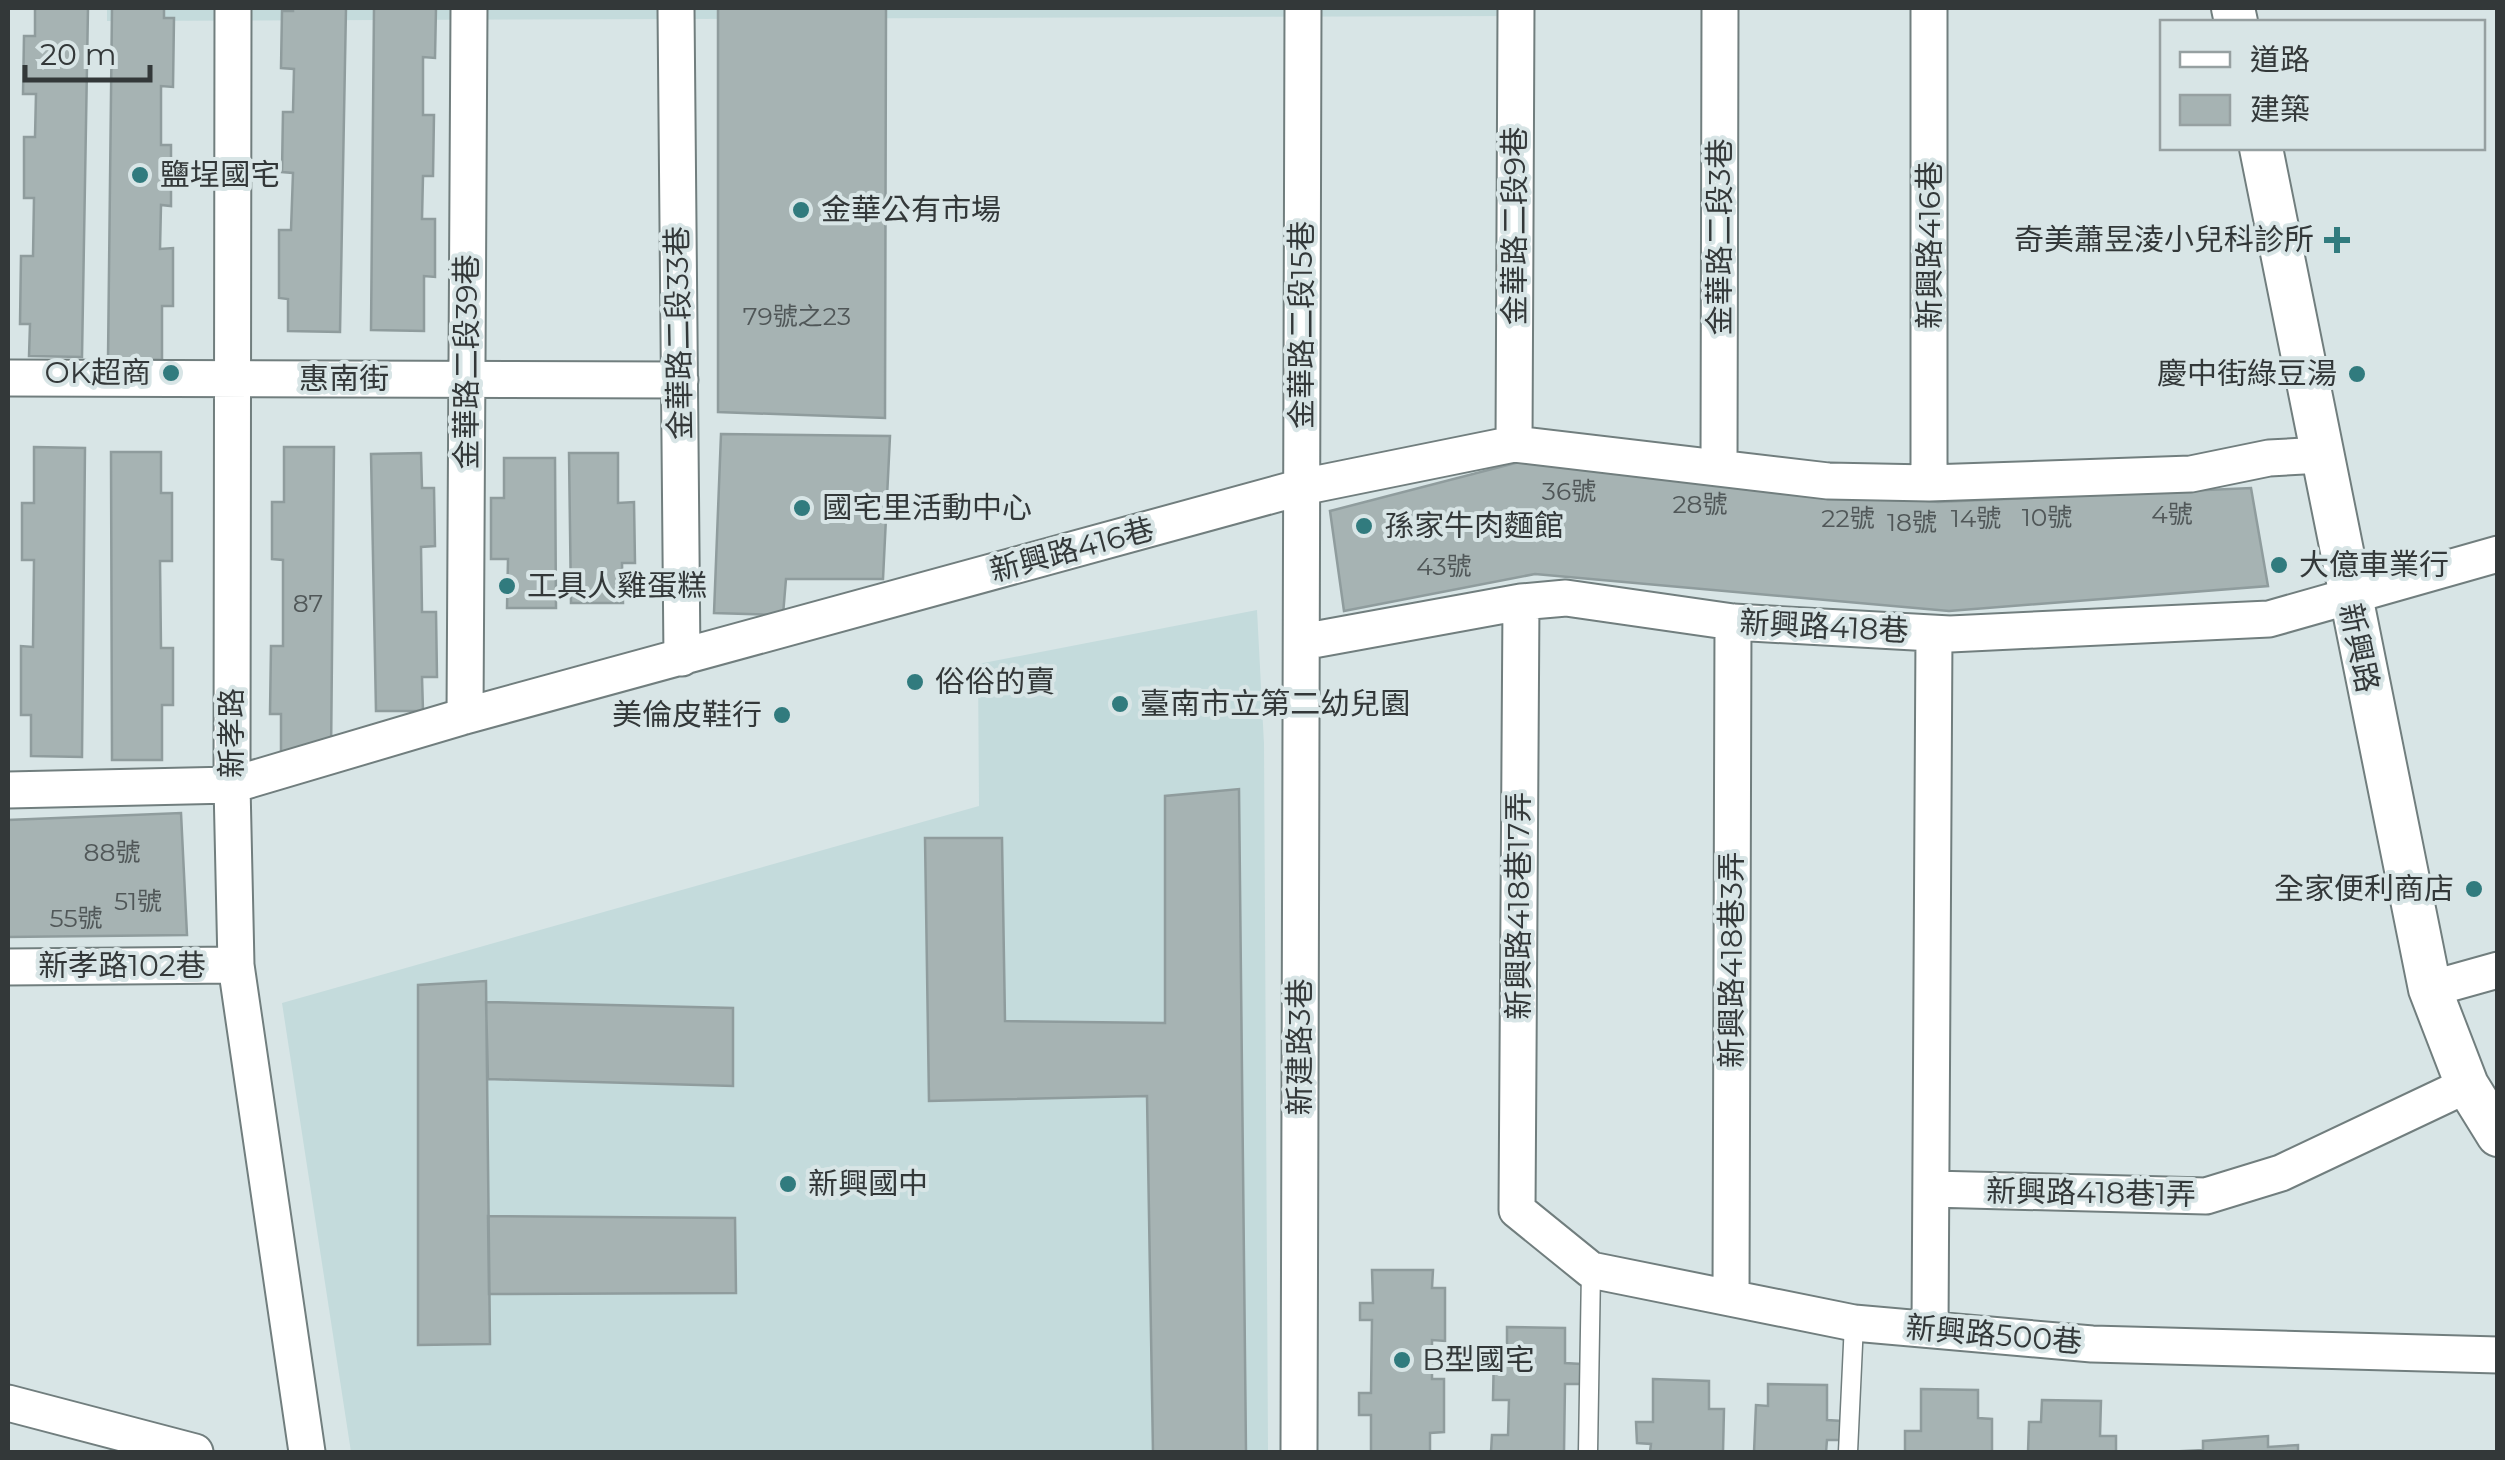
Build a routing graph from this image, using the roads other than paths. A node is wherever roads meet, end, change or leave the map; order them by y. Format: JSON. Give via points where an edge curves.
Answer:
{"nodes":[{"id":1,"x":233,"y":8,"type":"edge"},
{"id":2,"x":469,"y":8,"type":"edge"},
{"id":3,"x":676,"y":8,"type":"edge"},
{"id":4,"x":1303,"y":8,"type":"edge"},
{"id":5,"x":1516,"y":8,"type":"edge"},
{"id":6,"x":1720,"y":8,"type":"edge"},
{"id":7,"x":1929,"y":8,"type":"edge"},
{"id":8,"x":2260,"y":150,"type":"edge"},
{"id":9,"x":8,"y":378,"type":"edge"},
{"id":10,"x":232,"y":379,"type":"junction"},
{"id":11,"x":467,"y":380,"type":"junction"},
{"id":12,"x":680,"y":380,"type":"junction"},
{"id":13,"x":1514,"y":444,"type":"junction"},
{"id":14,"x":2322,"y":455,"type":"junction"},
{"id":15,"x":1720,"y":466,"type":"junction"},
{"id":16,"x":1928,"y":483,"type":"junction"},
{"id":17,"x":1302,"y":487,"type":"junction"},
{"id":18,"x":2498,"y":554,"type":"edge"},
{"id":19,"x":2349,"y":598,"type":"junction"},
{"id":20,"x":1521,"y":602,"type":"junction"},
{"id":21,"x":1733,"y":622,"type":"junction"},
{"id":22,"x":1934,"y":634,"type":"junction"},
{"id":23,"x":1302,"y":642,"type":"junction"},
{"id":24,"x":682,"y":658,"type":"junction"},
{"id":25,"x":464,"y":716,"type":"junction"},
{"id":26,"x":232,"y":785,"type":"junction"},
{"id":27,"x":8,"y":790,"type":"edge"},
{"id":28,"x":236,"y":965,"type":"junction"},
{"id":29,"x":8,"y":966,"type":"edge"},
{"id":30,"x":2498,"y":970,"type":"edge"},
{"id":31,"x":2430,"y":989,"type":"junction"},
{"id":32,"x":2467,"y":1084,"type":"junction"},
{"id":33,"x":2498,"y":1134,"type":"edge"},
{"id":34,"x":1931,"y":1190,"type":"junction"},
{"id":35,"x":1516,"y":1210,"type":"joint"},
{"id":36,"x":1591,"y":1270,"type":"junction"},
{"id":37,"x":1731,"y":1298,"type":"junction"},
{"id":38,"x":1854,"y":1323,"type":"junction"},
{"id":39,"x":1930,"y":1329,"type":"junction"},
{"id":40,"x":2498,"y":1355,"type":"edge"},
{"id":41,"x":8,"y":1403,"type":"edge"},
{"id":42,"x":195,"y":1452,"type":"edge"},
{"id":43,"x":307,"y":1452,"type":"edge"},
{"id":44,"x":1299,"y":1452,"type":"edge"},
{"id":45,"x":1588,"y":1452,"type":"edge"},
{"id":46,"x":1848,"y":1452,"type":"edge"}],
"edges":[{"from":1,"to":10,"type":"street","name":"新孝路"},
{"from":2,"to":11,"type":"street","name":"金華路二段39巷"},
{"from":3,"to":12,"type":"street","name":"金華路二段33巷"},
{"from":4,"to":17,"type":"street","name":"金華路二段15巷"},
{"from":5,"to":13,"type":"street","name":"金華路二段9巷"},
{"from":6,"to":15,"type":"street","name":"金華路二段3巷"},
{"from":7,"to":16,"type":"street","name":"新興路416巷"},
{"from":8,"to":14,"type":"street","name":"新興路"},
{"from":9,"to":10,"type":"street","name":"惠南街"},
{"from":10,"to":11,"type":"street","name":"惠南街"},
{"from":10,"to":26,"type":"street","name":"新孝路"},
{"from":11,"to":12,"type":"street","name":"惠南街"},
{"from":11,"to":25,"type":"street","name":"金華路二段39巷"},
{"from":12,"to":24,"type":"street","name":"金華路二段33巷"},
{"from":13,"to":15,"type":"street","name":"新興路416巷"},
{"from":13,"to":17,"type":"street","name":"新興路416巷"},
{"from":14,"to":16,"type":"street","name":"新興路416巷","via":[[2190,474]]},
{"from":14,"to":19,"type":"street","name":"新興路"},
{"from":15,"to":16,"type":"street","name":"新興路416巷","via":[[1828,482]]},
{"from":17,"to":23,"type":"street","name":"金華路二段15巷"},
{"from":17,"to":24,"type":"street","name":"新興路416巷"},
{"from":18,"to":19,"type":"street","name":"新興路418巷"},
{"from":19,"to":22,"type":"street","name":"新興路418巷","via":[[2269,619]]},
{"from":19,"to":31,"type":"street","name":"新興路"},
{"from":20,"to":21,"type":"street","name":"新興路418巷","via":[[1566,598]]},
{"from":20,"to":23,"type":"street","name":"新興路418巷"},
{"from":20,"to":35,"type":"street","name":"新興路418巷17弄"},
{"from":21,"to":22,"type":"street","name":"新興路418巷"},
{"from":21,"to":37,"type":"street","name":"新興路418巷3弄"},
{"from":22,"to":34,"type":"street"},
{"from":23,"to":44,"type":"street","name":"新建路3巷"},
{"from":24,"to":25,"type":"street","name":"新興路416巷"},
{"from":25,"to":26,"type":"street","name":"新興路416巷"},
{"from":26,"to":27,"type":"street","name":"新興路416巷"},
{"from":26,"to":28,"type":"street","name":"新孝路"},
{"from":28,"to":29,"type":"street","name":"新孝路102巷"},
{"from":28,"to":43,"type":"street","name":"新孝路"},
{"from":30,"to":31,"type":"street"},
{"from":31,"to":32,"type":"street","name":"新興路"},
{"from":32,"to":33,"type":"street","name":"新興路"},
{"from":32,"to":34,"type":"street","name":"新興路418巷1弄","via":[[2282,1173],[2206,1196]]},
{"from":34,"to":39,"type":"street"},
{"from":35,"to":36,"type":"street","name":"新興路500巷"},
{"from":36,"to":37,"type":"street","name":"新興路500巷"},
{"from":36,"to":45,"type":"lane"},
{"from":37,"to":38,"type":"street","name":"新興路500巷"},
{"from":38,"to":39,"type":"street","name":"新興路500巷"},
{"from":38,"to":46,"type":"lane"},
{"from":39,"to":40,"type":"street","name":"新興路500巷","via":[[2092,1344]]},
{"from":41,"to":42,"type":"street"}]}
